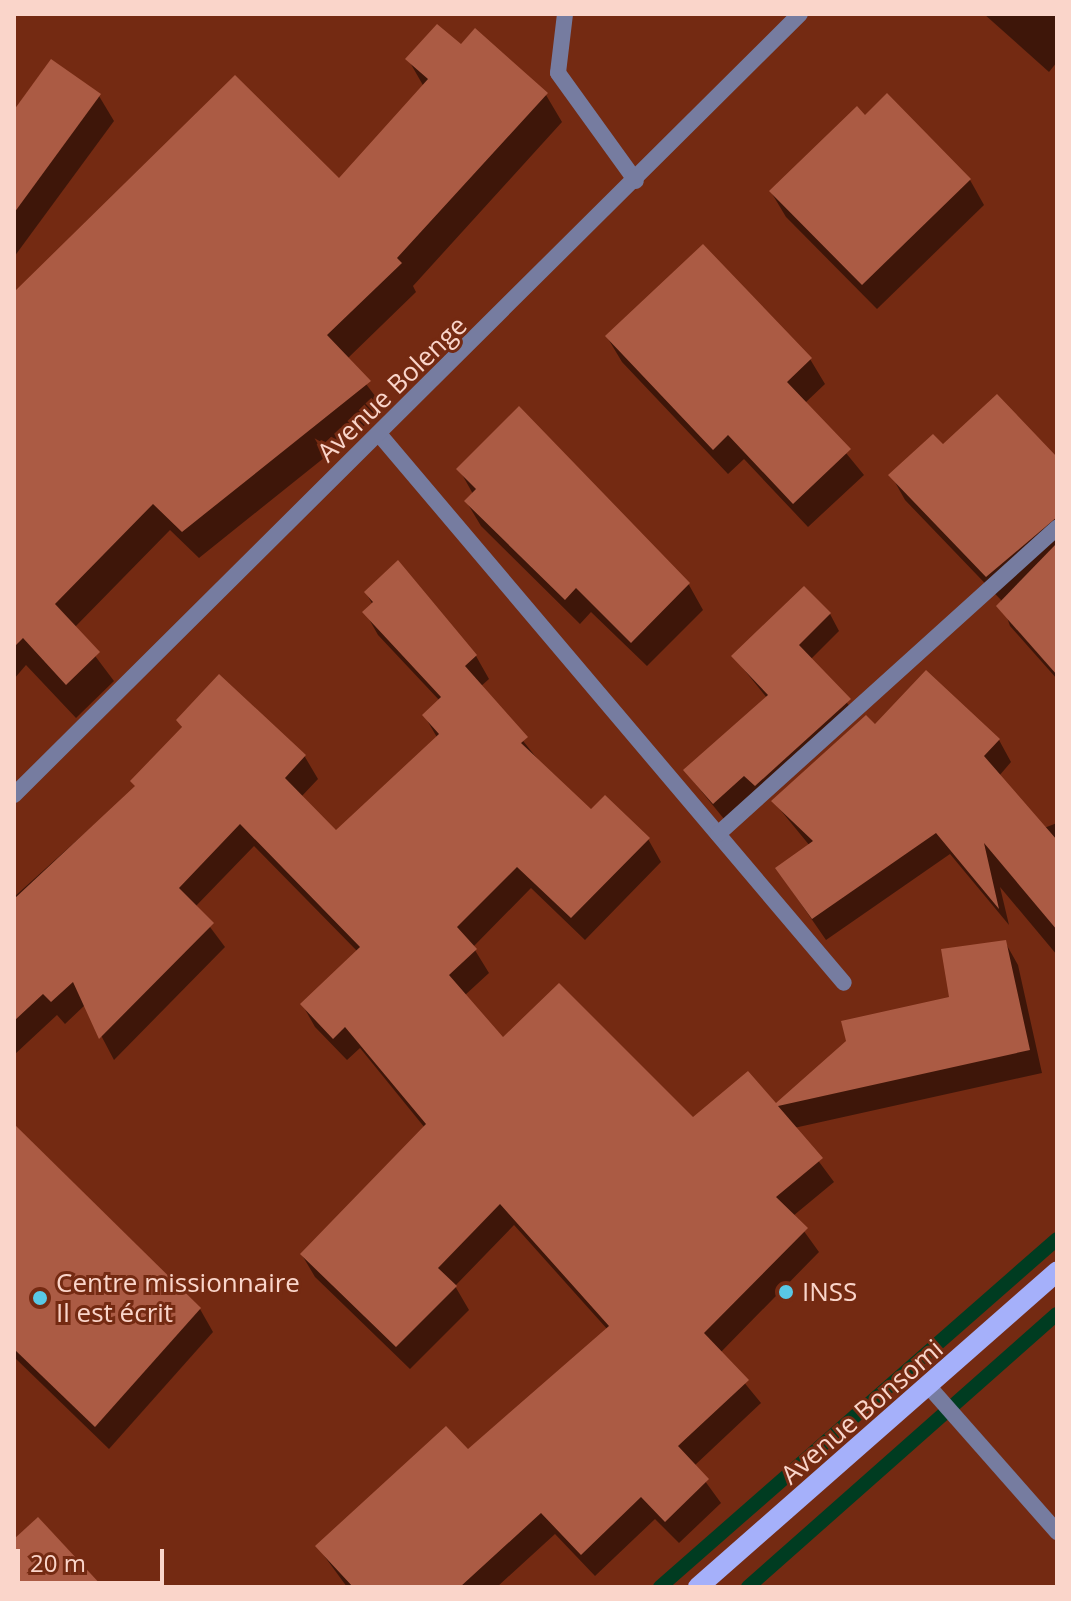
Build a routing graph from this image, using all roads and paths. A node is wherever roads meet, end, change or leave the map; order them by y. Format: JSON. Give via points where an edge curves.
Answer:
{"nodes":[{"id":1,"x":565,"y":14,"type":"edge"},
{"id":2,"x":800,"y":14,"type":"edge"},
{"id":3,"x":636,"y":181,"type":"junction"},
{"id":4,"x":379,"y":434,"type":"junction"},
{"id":5,"x":1057,"y":528,"type":"edge"},
{"id":6,"x":14,"y":795,"type":"edge"},
{"id":7,"x":718,"y":834,"type":"junction"},
{"id":8,"x":844,"y":983,"type":"dead end"},
{"id":9,"x":1057,"y":1272,"type":"edge"},
{"id":10,"x":931,"y":1389,"type":"junction"},
{"id":11,"x":1057,"y":1532,"type":"edge"},
{"id":12,"x":698,"y":1587,"type":"edge"}],
"edges":[{"from":1,"to":3,"type":"street","via":[[558,73]]},
{"from":2,"to":3,"type":"street","name":"Avenue Bolenge"},
{"from":3,"to":4,"type":"street","name":"Avenue Bolenge"},
{"from":4,"to":6,"type":"street","name":"Avenue Bolenge"},
{"from":4,"to":7,"type":"street"},
{"from":5,"to":7,"type":"street"},
{"from":7,"to":8,"type":"street"},
{"from":9,"to":10,"type":"main road","name":"Avenue Bonsomi"},
{"from":10,"to":11,"type":"street"},
{"from":10,"to":12,"type":"main road","name":"Avenue Bonsomi"}]}
